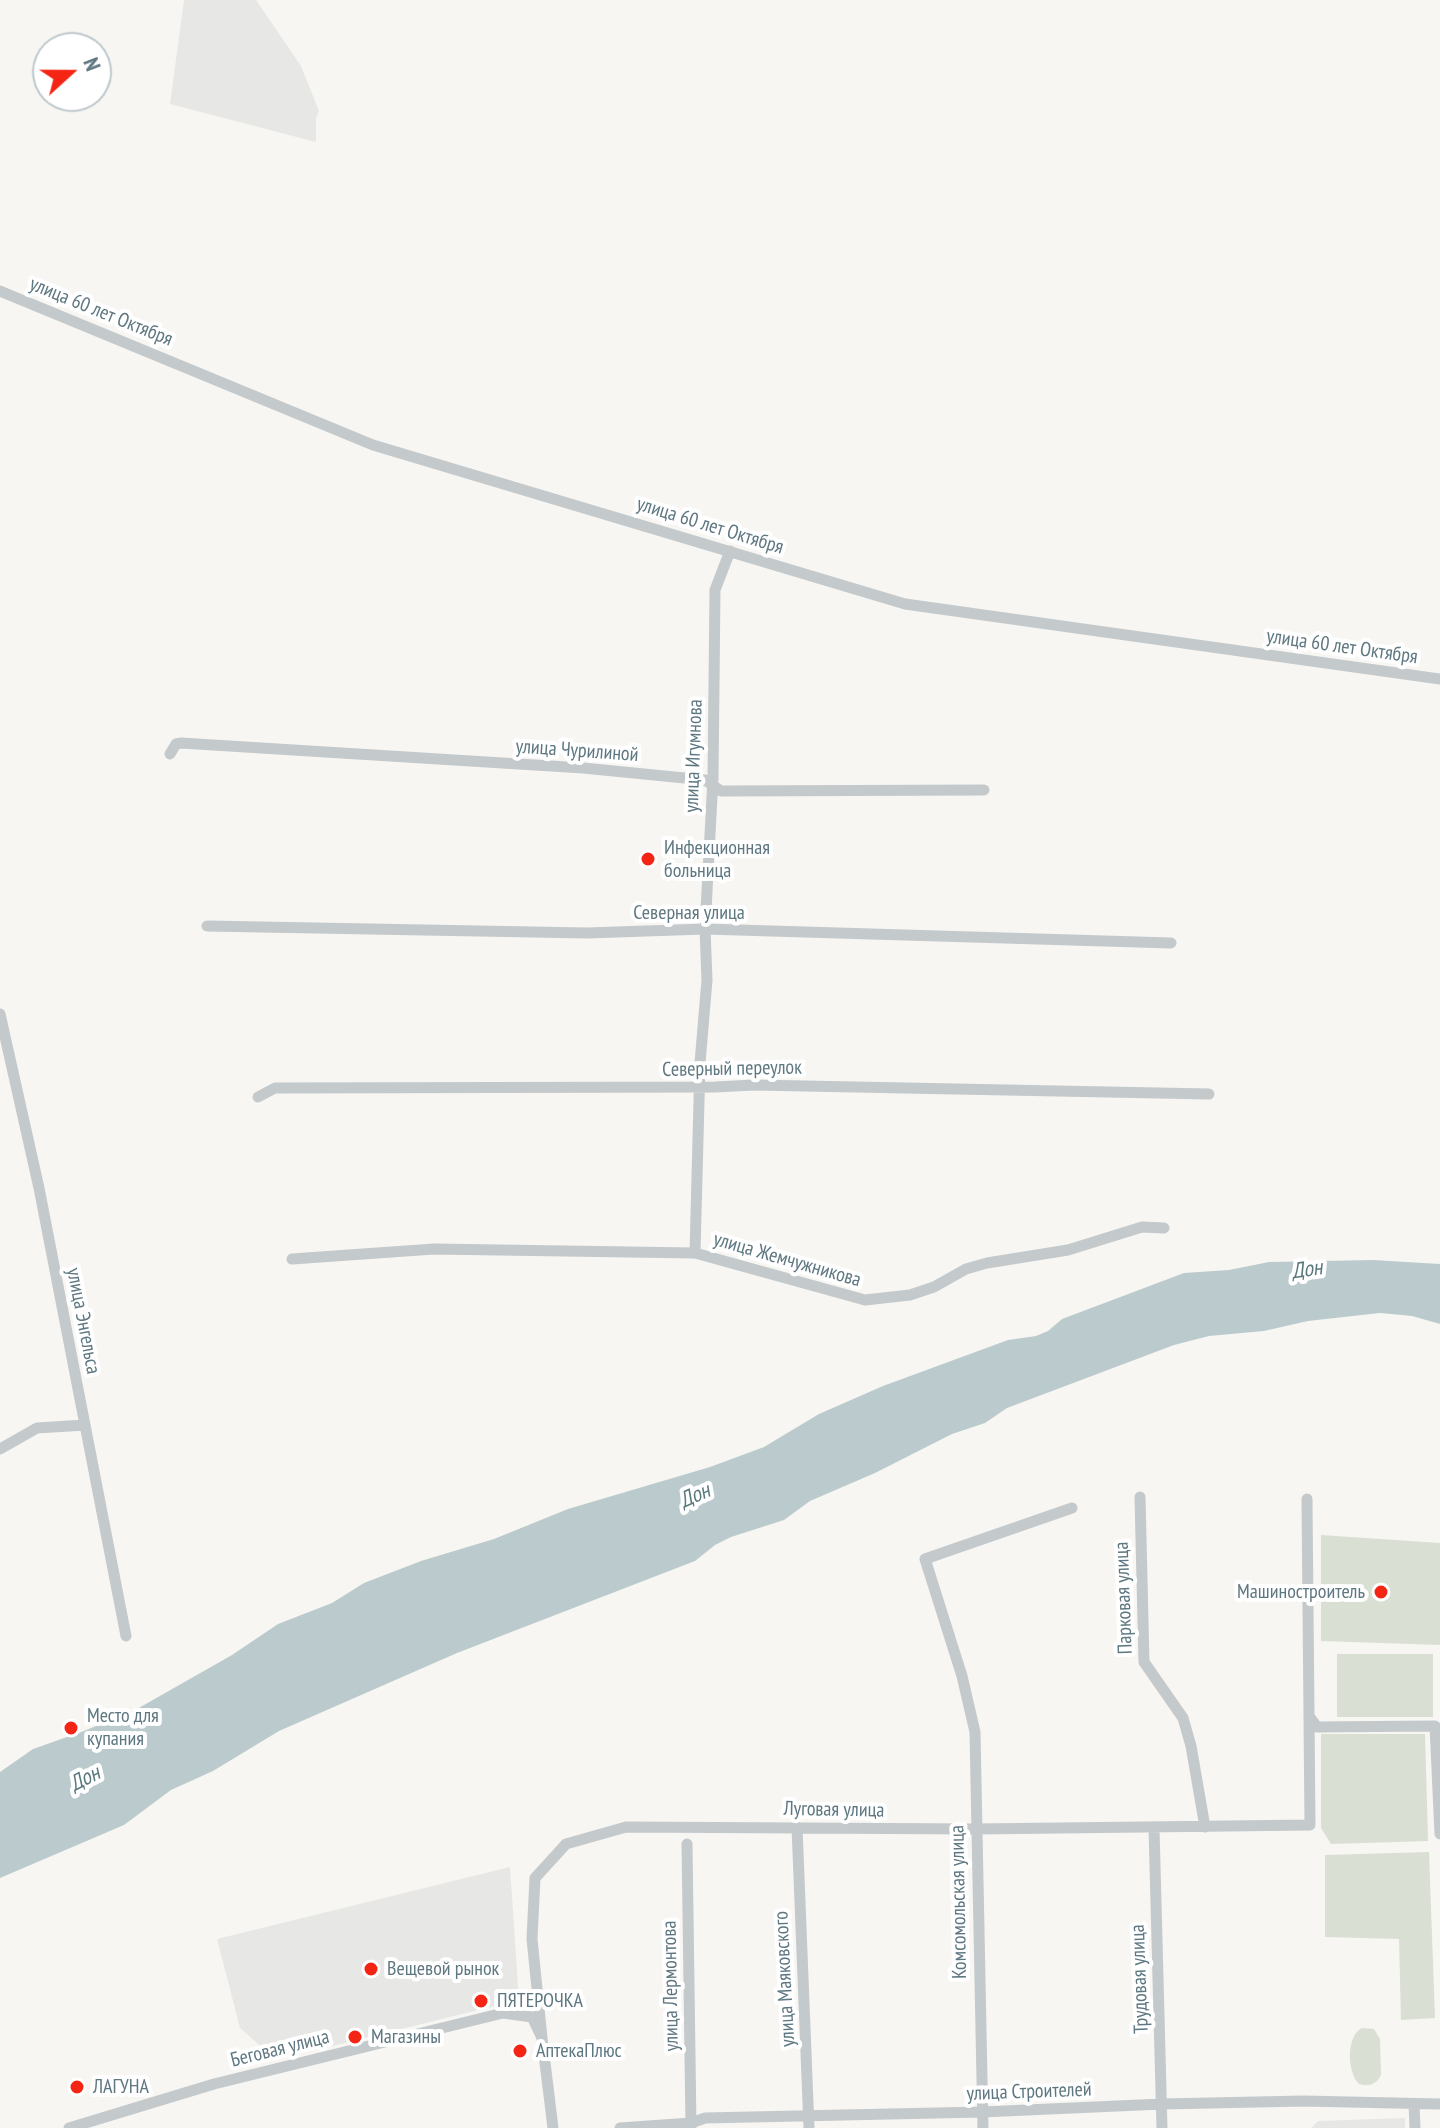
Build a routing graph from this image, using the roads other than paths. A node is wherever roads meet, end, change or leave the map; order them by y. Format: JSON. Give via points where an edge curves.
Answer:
{"nodes":[{"id":1,"x":0,"y":291,"type":"edge"},
{"id":2,"x":730,"y":551,"type":"junction"},
{"id":3,"x":1440,"y":679,"type":"edge"},
{"id":4,"x":170,"y":754,"type":"dead end"},
{"id":5,"x":712,"y":786,"type":"junction"},
{"id":6,"x":984,"y":790,"type":"dead end"},
{"id":7,"x":207,"y":926,"type":"dead end"},
{"id":8,"x":705,"y":929,"type":"junction"},
{"id":9,"x":1171,"y":943,"type":"dead end"},
{"id":10,"x":0,"y":1014,"type":"edge"},
{"id":11,"x":699,"y":1087,"type":"junction"},
{"id":12,"x":1209,"y":1094,"type":"dead end"},
{"id":13,"x":258,"y":1097,"type":"dead end"},
{"id":14,"x":1164,"y":1228,"type":"dead end"},
{"id":15,"x":695,"y":1253,"type":"junction"},
{"id":16,"x":292,"y":1259,"type":"dead end"},
{"id":17,"x":85,"y":1425,"type":"junction"},
{"id":18,"x":0,"y":1449,"type":"edge"},
{"id":19,"x":1140,"y":1497,"type":"dead end"},
{"id":20,"x":1307,"y":1499,"type":"dead end"},
{"id":21,"x":1072,"y":1508,"type":"dead end"},
{"id":22,"x":126,"y":1636,"type":"dead end"},
{"id":23,"x":1309,"y":1715,"type":"junction"},
{"id":24,"x":797,"y":1827,"type":"junction"},
{"id":25,"x":1205,"y":1827,"type":"junction"},
{"id":26,"x":1154,"y":1828,"type":"junction"},
{"id":27,"x":976,"y":1829,"type":"junction"},
{"id":28,"x":1440,"y":1834,"type":"edge"},
{"id":29,"x":687,"y":1844,"type":"dead end"},
{"id":30,"x":542,"y":2038,"type":"junction"},
{"id":31,"x":1162,"y":2104,"type":"junction"},
{"id":32,"x":1414,"y":2104,"type":"junction"},
{"id":33,"x":1440,"y":2104,"type":"edge"},
{"id":34,"x":982,"y":2112,"type":"junction"},
{"id":35,"x":809,"y":2122,"type":"edge"},
{"id":36,"x":691,"y":2126,"type":"edge"},
{"id":37,"x":69,"y":2128,"type":"edge"},
{"id":38,"x":553,"y":2128,"type":"edge"},
{"id":39,"x":620,"y":2128,"type":"edge"},
{"id":40,"x":983,"y":2128,"type":"edge"},
{"id":41,"x":1162,"y":2128,"type":"edge"},
{"id":42,"x":1415,"y":2128,"type":"edge"}],
"edges":[{"from":1,"to":2,"type":"street","name":"улица 60 лет Октября","via":[[373,445]]},
{"from":2,"to":3,"type":"street","name":"улица 60 лет Октября","via":[[905,604]]},
{"from":2,"to":5,"type":"street","name":"улица Игумнова","via":[[715,590]]},
{"from":4,"to":5,"type":"street","name":"улица Чурилиной","via":[[181,743],[583,768],[705,780]]},
{"from":5,"to":6,"type":"street","name":"улица Чурилиной","via":[[721,791]]},
{"from":5,"to":8,"type":"street","name":"улица Игумнова"},
{"from":7,"to":8,"type":"street","name":"Северная улица","via":[[587,933]]},
{"from":8,"to":9,"type":"street","name":"Северная улица"},
{"from":8,"to":11,"type":"street","name":"улица Игумнова"},
{"from":10,"to":17,"type":"street","name":"улица Энгельса"},
{"from":11,"to":12,"type":"street","name":"Северный переулок"},
{"from":11,"to":13,"type":"street","name":"Северный переулок","via":[[275,1088]]},
{"from":11,"to":15,"type":"street","name":"улица Игумнова"},
{"from":14,"to":15,"type":"street","name":"улица Жемчужникова","via":[[1142,1227],[1068,1250],[987,1263],[910,1295],[865,1300]]},
{"from":15,"to":16,"type":"street","name":"улица Жемчужникова","via":[[434,1249]]},
{"from":17,"to":18,"type":"street","via":[[37,1428]]},
{"from":17,"to":22,"type":"street","name":"улица Энгельса"},
{"from":19,"to":25,"type":"street","name":"Парковая улица","via":[[1144,1662],[1183,1718]]},
{"from":20,"to":23,"type":"street"},
{"from":21,"to":27,"type":"street","name":"Комсомольская улица","via":[[925,1559],[975,1732]]},
{"from":23,"to":25,"type":"street","name":"Луговая улица","via":[[1310,1825]]},
{"from":23,"to":28,"type":"street","via":[[1317,1727],[1435,1726]]},
{"from":24,"to":27,"type":"street","name":"Луговая улица"},
{"from":24,"to":30,"type":"street","name":"Луговая улица","via":[[626,1827],[566,1844],[535,1878],[532,1939]]},
{"from":24,"to":35,"type":"street","name":"улица Маяковского"},
{"from":25,"to":26,"type":"street","name":"Луговая улица"},
{"from":26,"to":27,"type":"street","name":"Луговая улица"},
{"from":26,"to":31,"type":"street","name":"Трудовая улица"},
{"from":27,"to":34,"type":"street","name":"Комсомольская улица"},
{"from":29,"to":36,"type":"street","name":"улица Лермонтова"},
{"from":30,"to":37,"type":"street","name":"Беговая улица","via":[[532,2017],[503,2013],[214,2084]]},
{"from":30,"to":38,"type":"street"},
{"from":31,"to":32,"type":"street","name":"улица Строителей"},
{"from":31,"to":34,"type":"street","name":"улица Строителей"},
{"from":31,"to":41,"type":"street","name":"Трудовая улица"},
{"from":32,"to":33,"type":"street","name":"улица Строителей"},
{"from":32,"to":42,"type":"street"},
{"from":34,"to":35,"type":"street","name":"улица Строителей"},
{"from":34,"to":40,"type":"street","name":"Комсомольская улица"},
{"from":35,"to":36,"type":"street","name":"улица Строителей","via":[[705,2118]]},
{"from":36,"to":39,"type":"street","name":"улица Строителей"}]}
